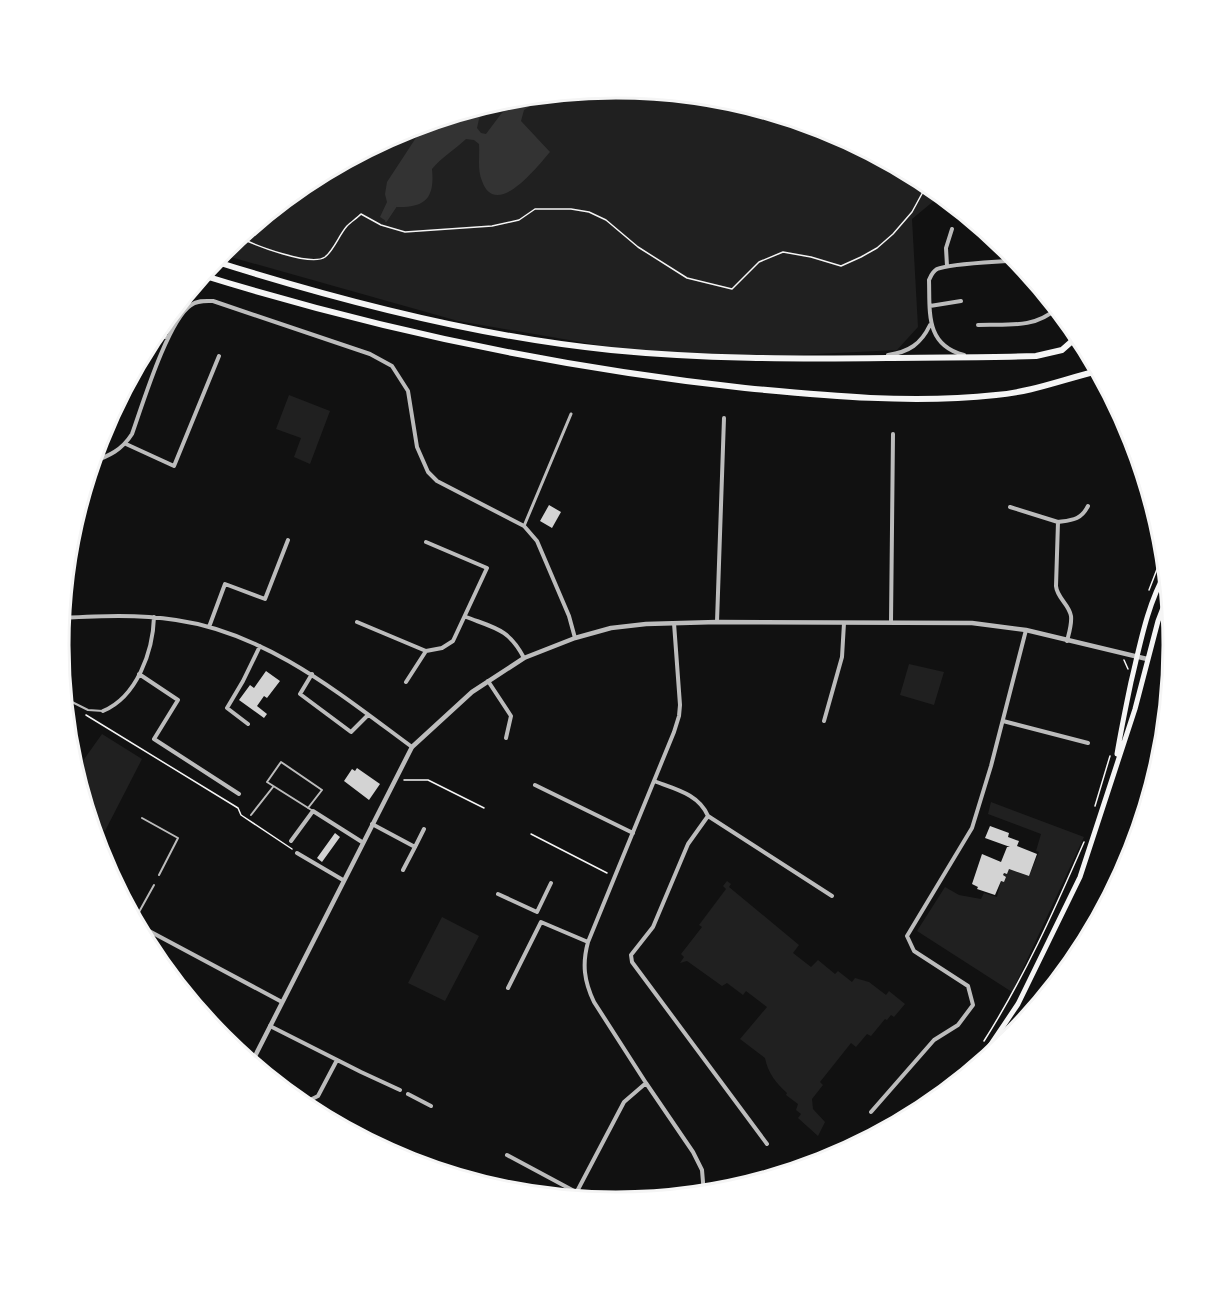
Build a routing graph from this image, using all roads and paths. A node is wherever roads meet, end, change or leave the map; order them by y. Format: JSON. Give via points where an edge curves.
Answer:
{"nodes":[{"id":1,"x":922,"y":193,"type":"edge"},
{"id":2,"x":952,"y":229,"type":"dead end"},
{"id":3,"x":247,"y":241,"type":"edge"},
{"id":4,"x":1005,"y":261,"type":"edge"},
{"id":5,"x":224,"y":264,"type":"edge"},
{"id":6,"x":947,"y":267,"type":"junction"},
{"id":7,"x":212,"y":278,"type":"edge"},
{"id":8,"x":961,"y":302,"type":"dead end"},
{"id":9,"x":930,"y":306,"type":"junction"},
{"id":10,"x":1050,"y":313,"type":"edge"},
{"id":11,"x":180,"y":316,"type":"edge"},
{"id":12,"x":177,"y":320,"type":"edge"},
{"id":13,"x":930,"y":324,"type":"junction"},
{"id":14,"x":978,"y":325,"type":"dead end"},
{"id":15,"x":165,"y":337,"type":"edge"},
{"id":16,"x":168,"y":338,"type":"junction"},
{"id":17,"x":1071,"y":343,"type":"edge"},
{"id":18,"x":219,"y":356,"type":"dead end"},
{"id":19,"x":970,"y":357,"type":"junction"},
{"id":20,"x":870,"y":358,"type":"junction"},
{"id":21,"x":1091,"y":373,"type":"edge"},
{"id":22,"x":571,"y":414,"type":"dead end"},
{"id":23,"x":724,"y":418,"type":"dead end"},
{"id":24,"x":893,"y":434,"type":"dead end"},
{"id":25,"x":126,"y":444,"type":"junction"},
{"id":26,"x":103,"y":458,"type":"edge"},
{"id":27,"x":1088,"y":506,"type":"dead end"},
{"id":28,"x":1010,"y":507,"type":"dead end"},
{"id":29,"x":1058,"y":522,"type":"junction"},
{"id":30,"x":524,"y":526,"type":"junction"},
{"id":31,"x":288,"y":540,"type":"dead end"},
{"id":32,"x":426,"y":542,"type":"dead end"},
{"id":33,"x":1157,"y":567,"type":"edge"},
{"id":34,"x":1159,"y":587,"type":"edge"},
{"id":35,"x":1148,"y":596,"type":"dead end"},
{"id":36,"x":1162,"y":613,"type":"edge"},
{"id":37,"x":70,"y":617,"type":"edge"},
{"id":38,"x":154,"y":617,"type":"junction"},
{"id":39,"x":466,"y":617,"type":"junction"},
{"id":40,"x":357,"y":622,"type":"dead end"},
{"id":41,"x":717,"y":622,"type":"junction"},
{"id":42,"x":891,"y":622,"type":"junction"},
{"id":43,"x":674,"y":623,"type":"junction"},
{"id":44,"x":844,"y":623,"type":"junction"},
{"id":45,"x":209,"y":627,"type":"junction"},
{"id":46,"x":1026,"y":630,"type":"junction"},
{"id":47,"x":575,"y":638,"type":"junction"},
{"id":48,"x":1067,"y":640,"type":"junction"},
{"id":49,"x":260,"y":646,"type":"junction"},
{"id":50,"x":426,"y":651,"type":"junction"},
{"id":51,"x":1126,"y":654,"type":"junction"},
{"id":52,"x":1137,"y":657,"type":"junction"},
{"id":53,"x":524,"y":658,"type":"junction"},
{"id":54,"x":1147,"y":659,"type":"junction"},
{"id":55,"x":1128,"y":669,"type":"dead end"},
{"id":56,"x":139,"y":674,"type":"junction"},
{"id":57,"x":312,"y":674,"type":"junction"},
{"id":58,"x":488,"y":681,"type":"junction"},
{"id":59,"x":406,"y":682,"type":"dead end"},
{"id":60,"x":72,"y":702,"type":"edge"},
{"id":61,"x":103,"y":711,"type":"joint"},
{"id":62,"x":81,"y":713,"type":"dead end"},
{"id":63,"x":368,"y":715,"type":"junction"},
{"id":64,"x":824,"y":721,"type":"dead end"},
{"id":65,"x":1003,"y":721,"type":"junction"},
{"id":66,"x":248,"y":724,"type":"dead end"},
{"id":67,"x":506,"y":738,"type":"dead end"},
{"id":68,"x":1088,"y":743,"type":"dead end"},
{"id":69,"x":412,"y":747,"type":"junction"},
{"id":70,"x":1110,"y":748,"type":"dead end"},
{"id":71,"x":1114,"y":771,"type":"junction"},
{"id":72,"x":400,"y":779,"type":"dead end"},
{"id":73,"x":654,"y":781,"type":"junction"},
{"id":74,"x":535,"y":785,"type":"dead end"},
{"id":75,"x":273,"y":787,"type":"junction"},
{"id":76,"x":239,"y":794,"type":"dead end"},
{"id":77,"x":1095,"y":807,"type":"dead end"},
{"id":78,"x":484,"y":808,"type":"dead end"},
{"id":79,"x":310,"y":809,"type":"junction"},
{"id":80,"x":251,"y":815,"type":"dead end"},
{"id":81,"x":708,"y":816,"type":"junction"},
{"id":82,"x":142,"y":818,"type":"dead end"},
{"id":83,"x":372,"y":823,"type":"junction"},
{"id":84,"x":424,"y":829,"type":"dead end"},
{"id":85,"x":633,"y":833,"type":"junction"},
{"id":86,"x":531,"y":834,"type":"dead end"},
{"id":87,"x":1087,"y":835,"type":"dead end"},
{"id":88,"x":291,"y":841,"type":"dead end"},
{"id":89,"x":362,"y":842,"type":"junction"},
{"id":90,"x":415,"y":847,"type":"junction"},
{"id":91,"x":297,"y":853,"type":"joint"},
{"id":92,"x":403,"y":870,"type":"dead end"},
{"id":93,"x":607,"y":873,"type":"dead end"},
{"id":94,"x":159,"y":875,"type":"dead end"},
{"id":95,"x":343,"y":880,"type":"junction"},
{"id":96,"x":551,"y":883,"type":"dead end"},
{"id":97,"x":154,"y":885,"type":"dead end"},
{"id":98,"x":498,"y":894,"type":"dead end"},
{"id":99,"x":832,"y":896,"type":"dead end"},
{"id":100,"x":537,"y":912,"type":"junction"},
{"id":101,"x":139,"y":914,"type":"edge"},
{"id":102,"x":541,"y":922,"type":"junction"},
{"id":103,"x":149,"y":931,"type":"edge"},
{"id":104,"x":588,"y":942,"type":"junction"},
{"id":105,"x":508,"y":988,"type":"dead end"},
{"id":106,"x":282,"y":1002,"type":"junction"},
{"id":107,"x":270,"y":1026,"type":"junction"},
{"id":108,"x":992,"y":1042,"type":"edge"},
{"id":109,"x":982,"y":1044,"type":"dead end"},
{"id":110,"x":255,"y":1057,"type":"edge"},
{"id":111,"x":337,"y":1060,"type":"junction"},
{"id":112,"x":646,"y":1083,"type":"junction"},
{"id":113,"x":400,"y":1090,"type":"dead end"},
{"id":114,"x":408,"y":1094,"type":"dead end"},
{"id":115,"x":311,"y":1099,"type":"edge"},
{"id":116,"x":430,"y":1106,"type":"dead end"},
{"id":117,"x":871,"y":1112,"type":"dead end"},
{"id":118,"x":767,"y":1144,"type":"dead end"},
{"id":119,"x":507,"y":1155,"type":"dead end"},
{"id":120,"x":703,"y":1185,"type":"edge"},
{"id":121,"x":573,"y":1190,"type":"edge"},
{"id":122,"x":577,"y":1191,"type":"edge"}],
"edges":[{"from":1,"to":3,"type":"path","via":[[893,234],[860,258],[841,266],[783,252],[759,262],[732,290],[687,278],[638,247],[606,220],[571,209],[535,209],[519,220],[492,226],[405,232],[361,214],[346,227],[327,255],[318,260],[303,260]]},
{"from":2,"to":6,"type":"street","via":[[946,248]]},
{"from":4,"to":6,"type":"street"},
{"from":5,"to":20,"type":"main road","via":[[344,298],[561,344],[723,358]]},
{"from":6,"to":9,"type":"street","via":[[935,270],[930,278]]},
{"from":7,"to":21,"type":"main road","via":[[464,344],[727,386],[868,398],[949,399],[1034,390]]},
{"from":8,"to":9,"type":"street"},
{"from":9,"to":13,"type":"street"},
{"from":10,"to":14,"type":"street","via":[[1031,323]]},
{"from":11,"to":30,"type":"street","via":[[191,304],[213,301],[370,354],[392,366],[408,391],[417,447],[428,472],[437,481]]},
{"from":12,"to":16,"type":"street"},
{"from":13,"to":19,"type":"street","via":[[949,350]]},
{"from":13,"to":20,"type":"street","via":[[921,341],[909,350]]},
{"from":15,"to":16,"type":"street"},
{"from":16,"to":25,"type":"street"},
{"from":17,"to":19,"type":"main road","via":[[1055,353],[1036,356]]},
{"from":18,"to":25,"type":"street","via":[[174,466]]},
{"from":19,"to":20,"type":"main road"},
{"from":22,"to":30,"type":"street"},
{"from":23,"to":41,"type":"street"},
{"from":24,"to":42,"type":"street"},
{"from":25,"to":26,"type":"street"},
{"from":27,"to":29,"type":"street","via":[[1078,519]]},
{"from":28,"to":29,"type":"street"},
{"from":29,"to":48,"type":"street","via":[[1056,586],[1071,617]]},
{"from":30,"to":47,"type":"street","via":[[537,541]]},
{"from":31,"to":45,"type":"street","via":[[265,599],[225,584]]},
{"from":32,"to":39,"type":"street","via":[[487,568]]},
{"from":33,"to":35,"type":"path"},
{"from":34,"to":52,"type":"main road"},
{"from":36,"to":54,"type":"main road"},
{"from":37,"to":38,"type":"street"},
{"from":38,"to":45,"type":"street"},
{"from":38,"to":56,"type":"street","via":[[153,634]]},
{"from":39,"to":50,"type":"street","via":[[453,641]]},
{"from":39,"to":53,"type":"street","via":[[507,634]]},
{"from":40,"to":50,"type":"street"},
{"from":41,"to":43,"type":"street"},
{"from":41,"to":44,"type":"street"},
{"from":42,"to":44,"type":"street"},
{"from":42,"to":46,"type":"street","via":[[972,623]]},
{"from":43,"to":47,"type":"street","via":[[611,628]]},
{"from":43,"to":73,"type":"street","via":[[679,716]]},
{"from":44,"to":64,"type":"street","via":[[842,657]]},
{"from":45,"to":49,"type":"street"},
{"from":46,"to":48,"type":"street"},
{"from":46,"to":65,"type":"street"},
{"from":47,"to":53,"type":"street"},
{"from":48,"to":51,"type":"street"},
{"from":49,"to":57,"type":"street"},
{"from":49,"to":66,"type":"street","via":[[227,708]]},
{"from":50,"to":59,"type":"street"},
{"from":51,"to":52,"type":"street"},
{"from":51,"to":55,"type":"path","via":[[1124,662]]},
{"from":52,"to":54,"type":"street"},
{"from":52,"to":71,"type":"main road"},
{"from":53,"to":58,"type":"street"},
{"from":54,"to":71,"type":"main road"},
{"from":56,"to":61,"type":"street","via":[[118,703]]},
{"from":56,"to":76,"type":"street","via":[[179,699],[154,739]]},
{"from":57,"to":63,"type":"street"},
{"from":57,"to":63,"type":"street","via":[[300,694],[351,732]]},
{"from":58,"to":67,"type":"street","via":[[511,716]]},
{"from":58,"to":69,"type":"street"},
{"from":60,"to":61,"type":"lane","via":[[88,710]]},
{"from":62,"to":91,"type":"path","via":[[238,808],[241,815]]},
{"from":63,"to":69,"type":"street"},
{"from":65,"to":68,"type":"street"},
{"from":65,"to":117,"type":"street","via":[[972,828],[907,936],[914,951],[968,986],[973,1005],[958,1025],[934,1040]]},
{"from":69,"to":83,"type":"street"},
{"from":70,"to":77,"type":"path"},
{"from":71,"to":108,"type":"main road","via":[[1080,877],[1018,1004]]},
{"from":72,"to":78,"type":"path","via":[[428,780]]},
{"from":73,"to":81,"type":"street","via":[[691,796]]},
{"from":73,"to":85,"type":"street"},
{"from":74,"to":85,"type":"street"},
{"from":75,"to":79,"type":"lane"},
{"from":75,"to":79,"type":"lane","via":[[267,782],[281,762],[322,790]]},
{"from":75,"to":80,"type":"lane"},
{"from":79,"to":88,"type":"street"},
{"from":79,"to":89,"type":"street"},
{"from":81,"to":99,"type":"street"},
{"from":81,"to":118,"type":"street","via":[[688,844],[661,912],[632,955],[632,962]]},
{"from":82,"to":94,"type":"lane","via":[[178,838]]},
{"from":83,"to":89,"type":"street"},
{"from":83,"to":90,"type":"street"},
{"from":84,"to":90,"type":"street"},
{"from":85,"to":104,"type":"street"},
{"from":86,"to":93,"type":"path"},
{"from":87,"to":109,"type":"path","via":[[1051,920]]},
{"from":89,"to":95,"type":"street"},
{"from":90,"to":92,"type":"street"},
{"from":91,"to":95,"type":"street"},
{"from":95,"to":106,"type":"street"},
{"from":96,"to":100,"type":"street"},
{"from":97,"to":101,"type":"lane"},
{"from":98,"to":100,"type":"street"},
{"from":100,"to":102,"type":"street"},
{"from":102,"to":104,"type":"street"},
{"from":102,"to":105,"type":"street"},
{"from":103,"to":106,"type":"street"},
{"from":104,"to":112,"type":"street","via":[[584,956],[587,988]]},
{"from":106,"to":107,"type":"street"},
{"from":107,"to":110,"type":"street"},
{"from":107,"to":111,"type":"street"},
{"from":111,"to":113,"type":"street"},
{"from":111,"to":115,"type":"street","via":[[318,1096]]},
{"from":112,"to":120,"type":"street","via":[[693,1152],[702,1170]]},
{"from":112,"to":122,"type":"street","via":[[624,1101]]},
{"from":114,"to":116,"type":"street"},
{"from":119,"to":121,"type":"street"}]}
